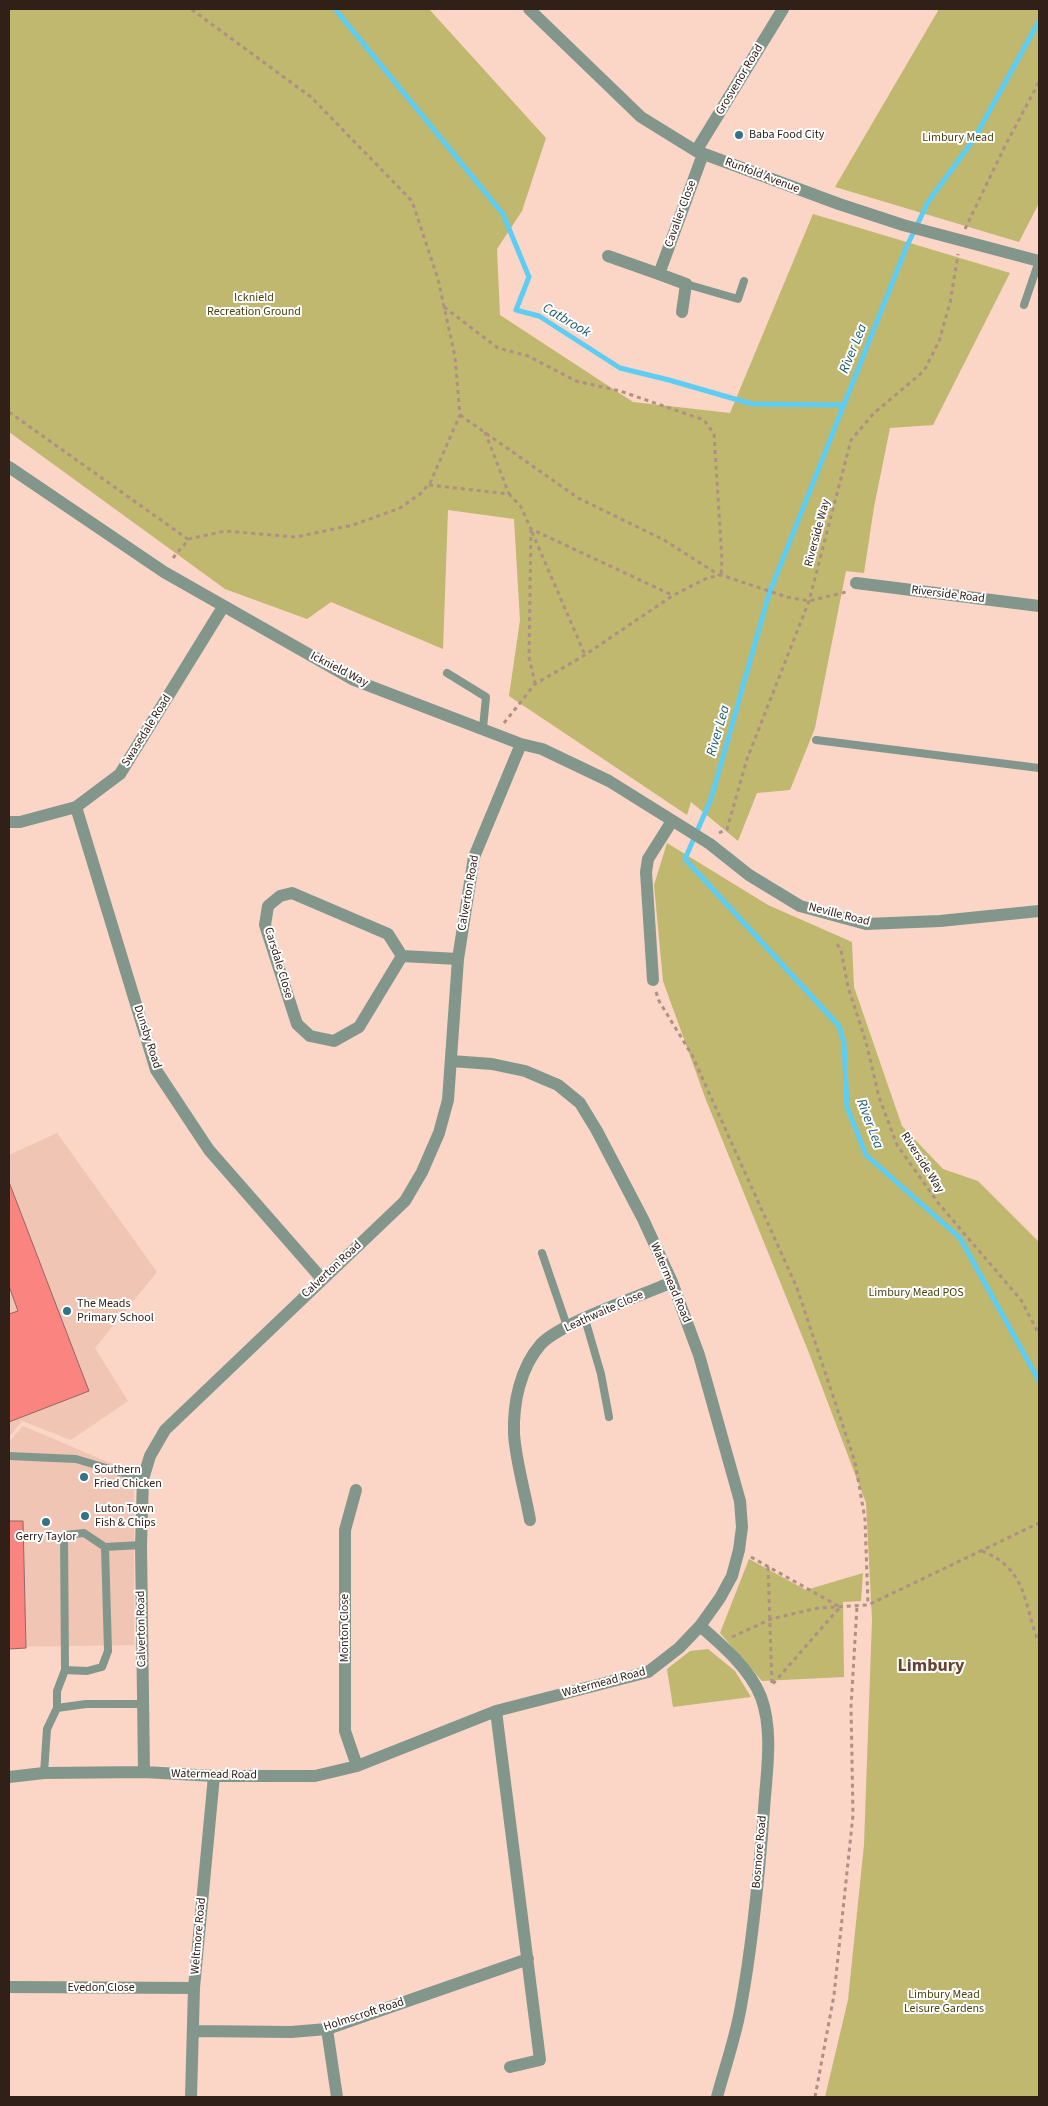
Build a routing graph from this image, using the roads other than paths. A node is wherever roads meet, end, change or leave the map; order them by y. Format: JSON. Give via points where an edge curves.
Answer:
{"nodes":[{"id":1,"x":529,"y":9,"type":"edge"},
{"id":2,"x":783,"y":9,"type":"edge"},
{"id":3,"x":700,"y":152,"type":"junction"},
{"id":4,"x":608,"y":256,"type":"dead end"},
{"id":5,"x":1039,"y":261,"type":"edge"},
{"id":6,"x":659,"y":274,"type":"junction"},
{"id":7,"x":744,"y":281,"type":"dead end"},
{"id":8,"x":686,"y":284,"type":"junction"},
{"id":9,"x":1024,"y":305,"type":"dead end"},
{"id":10,"x":682,"y":312,"type":"dead end"},
{"id":11,"x":9,"y":467,"type":"edge"},
{"id":12,"x":856,"y":583,"type":"road end"},
{"id":13,"x":1039,"y":606,"type":"edge"},
{"id":14,"x":223,"y":608,"type":"junction"},
{"id":15,"x":447,"y":673,"type":"dead end"},
{"id":16,"x":484,"y":728,"type":"junction"},
{"id":17,"x":816,"y":740,"type":"dead end"},
{"id":18,"x":522,"y":744,"type":"junction"},
{"id":19,"x":1039,"y":768,"type":"edge"},
{"id":20,"x":76,"y":806,"type":"junction"},
{"id":21,"x":672,"y":821,"type":"junction"},
{"id":22,"x":9,"y":822,"type":"edge"},
{"id":23,"x":690,"y":833,"type":"joint"},
{"id":24,"x":1039,"y":911,"type":"edge"},
{"id":25,"x":402,"y":956,"type":"junction"},
{"id":26,"x":458,"y":959,"type":"junction"},
{"id":27,"x":652,"y":980,"type":"road end"},
{"id":28,"x":451,"y":1061,"type":"junction"},
{"id":29,"x":542,"y":1253,"type":"dead end"},
{"id":30,"x":322,"y":1279,"type":"junction"},
{"id":31,"x":672,"y":1282,"type":"junction"},
{"id":32,"x":585,"y":1319,"type":"junction"},
{"id":33,"x":567,"y":1326,"type":"junction"},
{"id":34,"x":609,"y":1417,"type":"dead end"},
{"id":35,"x":9,"y":1456,"type":"edge"},
{"id":36,"x":143,"y":1479,"type":"junction"},
{"id":37,"x":356,"y":1490,"type":"dead end"},
{"id":38,"x":530,"y":1520,"type":"dead end"},
{"id":39,"x":141,"y":1545,"type":"junction"},
{"id":40,"x":105,"y":1547,"type":"junction"},
{"id":41,"x":700,"y":1626,"type":"junction"},
{"id":42,"x":65,"y":1670,"type":"junction"},
{"id":43,"x":143,"y":1704,"type":"junction"},
{"id":44,"x":57,"y":1708,"type":"junction"},
{"id":45,"x":496,"y":1710,"type":"junction"},
{"id":46,"x":357,"y":1766,"type":"junction"},
{"id":47,"x":144,"y":1772,"type":"junction"},
{"id":48,"x":44,"y":1773,"type":"junction"},
{"id":49,"x":214,"y":1776,"type":"junction"},
{"id":50,"x":9,"y":1777,"type":"edge"},
{"id":51,"x":528,"y":1959,"type":"junction"},
{"id":52,"x":9,"y":1988,"type":"edge"},
{"id":53,"x":194,"y":1988,"type":"junction"},
{"id":54,"x":327,"y":2028,"type":"junction"},
{"id":55,"x":193,"y":2031,"type":"junction"},
{"id":56,"x":510,"y":2067,"type":"dead end"},
{"id":57,"x":191,"y":2097,"type":"edge"},
{"id":58,"x":336,"y":2097,"type":"edge"},
{"id":59,"x":718,"y":2097,"type":"edge"}],
"edges":[{"from":1,"to":3,"type":"street","name":"Runfold Avenue","via":[[641,117]]},
{"from":2,"to":3,"type":"street","name":"Grosvenor Road"},
{"from":3,"to":5,"type":"street","name":"Runfold Avenue","via":[[903,225]]},
{"from":3,"to":6,"type":"street","name":"Cavalier Close"},
{"from":4,"to":6,"type":"street"},
{"from":5,"to":9,"type":"lane"},
{"from":6,"to":8,"type":"street"},
{"from":7,"to":8,"type":"lane","via":[[738,299]]},
{"from":8,"to":10,"type":"street"},
{"from":11,"to":14,"type":"street","name":"Icknield Way"},
{"from":12,"to":13,"type":"street","name":"Riverside Road"},
{"from":14,"to":16,"type":"street","name":"Icknield Way","via":[[354,680]]},
{"from":14,"to":20,"type":"street","name":"Swasedale Road","via":[[120,774]]},
{"from":15,"to":16,"type":"lane","via":[[486,697]]},
{"from":16,"to":18,"type":"street","name":"Icknield Way"},
{"from":17,"to":19,"type":"lane"},
{"from":18,"to":21,"type":"street","name":"Icknield Way","via":[[542,748],[609,781]]},
{"from":18,"to":26,"type":"street","name":"Calverton Road","via":[[474,857]]},
{"from":20,"to":22,"type":"street","name":"Swasedale Road","via":[[20,822]]},
{"from":20,"to":30,"type":"street","name":"Dunsby Road","via":[[156,1070],[209,1150]]},
{"from":21,"to":23,"type":"street","name":"Icknield Way"},
{"from":21,"to":27,"type":"street","via":[[648,859],[646,872]]},
{"from":23,"to":24,"type":"street","name":"Neville Road","via":[[713,839],[749,875],[800,906],[866,924],[940,921]]},
{"from":25,"to":25,"type":"street","name":"Carsdale Close","via":[[359,1027],[334,1041],[310,1036],[298,1024],[265,925],[268,906],[280,896],[292,893],[388,934]]},
{"from":25,"to":26,"type":"street"},
{"from":26,"to":28,"type":"street","name":"Calverton Road"},
{"from":28,"to":30,"type":"street","name":"Calverton Road","via":[[448,1100],[438,1133],[422,1172],[405,1201]]},
{"from":28,"to":31,"type":"street","name":"Watermead Road","via":[[524,1070],[558,1085],[580,1103],[598,1131]]},
{"from":29,"to":33,"type":"lane"},
{"from":30,"to":36,"type":"street","name":"Calverton Road","via":[[166,1430],[150,1456]]},
{"from":31,"to":32,"type":"street","name":"Leathwaite Close"},
{"from":31,"to":41,"type":"street","name":"Watermead Road","via":[[699,1355],[740,1501],[742,1527],[732,1576]]},
{"from":32,"to":33,"type":"street","name":"Leathwaite Close"},
{"from":32,"to":34,"type":"lane"},
{"from":33,"to":38,"type":"street","name":"Leathwaite Close","via":[[542,1344],[524,1372],[514,1405],[514,1436]]},
{"from":35,"to":36,"type":"lane","via":[[84,1460]]},
{"from":36,"to":39,"type":"street","name":"Calverton Road"},
{"from":37,"to":46,"type":"street","name":"Monton Close","via":[[344,1530],[345,1731]]},
{"from":39,"to":40,"type":"lane"},
{"from":39,"to":43,"type":"street","name":"Calverton Road"},
{"from":40,"to":42,"type":"lane","via":[[108,1651],[102,1667],[87,1671]]},
{"from":40,"to":42,"type":"lane","via":[[84,1533],[64,1534]]},
{"from":41,"to":45,"type":"street","name":"Watermead Road","via":[[679,1648],[648,1672]]},
{"from":41,"to":59,"type":"street","name":"Bosmore Road","via":[[722,1645],[752,1681],[761,1698],[766,1727],[767,1768],[758,1889],[741,2007]]},
{"from":42,"to":44,"type":"lane","via":[[57,1691]]},
{"from":43,"to":44,"type":"lane","via":[[86,1704]]},
{"from":43,"to":47,"type":"street","name":"Calverton Road"},
{"from":44,"to":48,"type":"lane","via":[[47,1729]]},
{"from":45,"to":46,"type":"street","name":"Watermead Road"},
{"from":45,"to":51,"type":"street"},
{"from":46,"to":49,"type":"street","name":"Watermead Road","via":[[315,1776]]},
{"from":47,"to":48,"type":"street","name":"Watermead Road"},
{"from":47,"to":49,"type":"street","name":"Watermead Road"},
{"from":48,"to":50,"type":"street","name":"Watermead Road"},
{"from":49,"to":53,"type":"street","name":"Weltmore Road"},
{"from":51,"to":54,"type":"street","name":"Holmscroft Road"},
{"from":51,"to":56,"type":"street","via":[[540,2060]]},
{"from":52,"to":53,"type":"street","name":"Evedon Close"},
{"from":53,"to":55,"type":"street","name":"Weltmore Road"},
{"from":54,"to":55,"type":"street","name":"Holmscroft Road","via":[[291,2032]]},
{"from":54,"to":58,"type":"street"},
{"from":55,"to":57,"type":"street","name":"Weltmore Road"}]}
